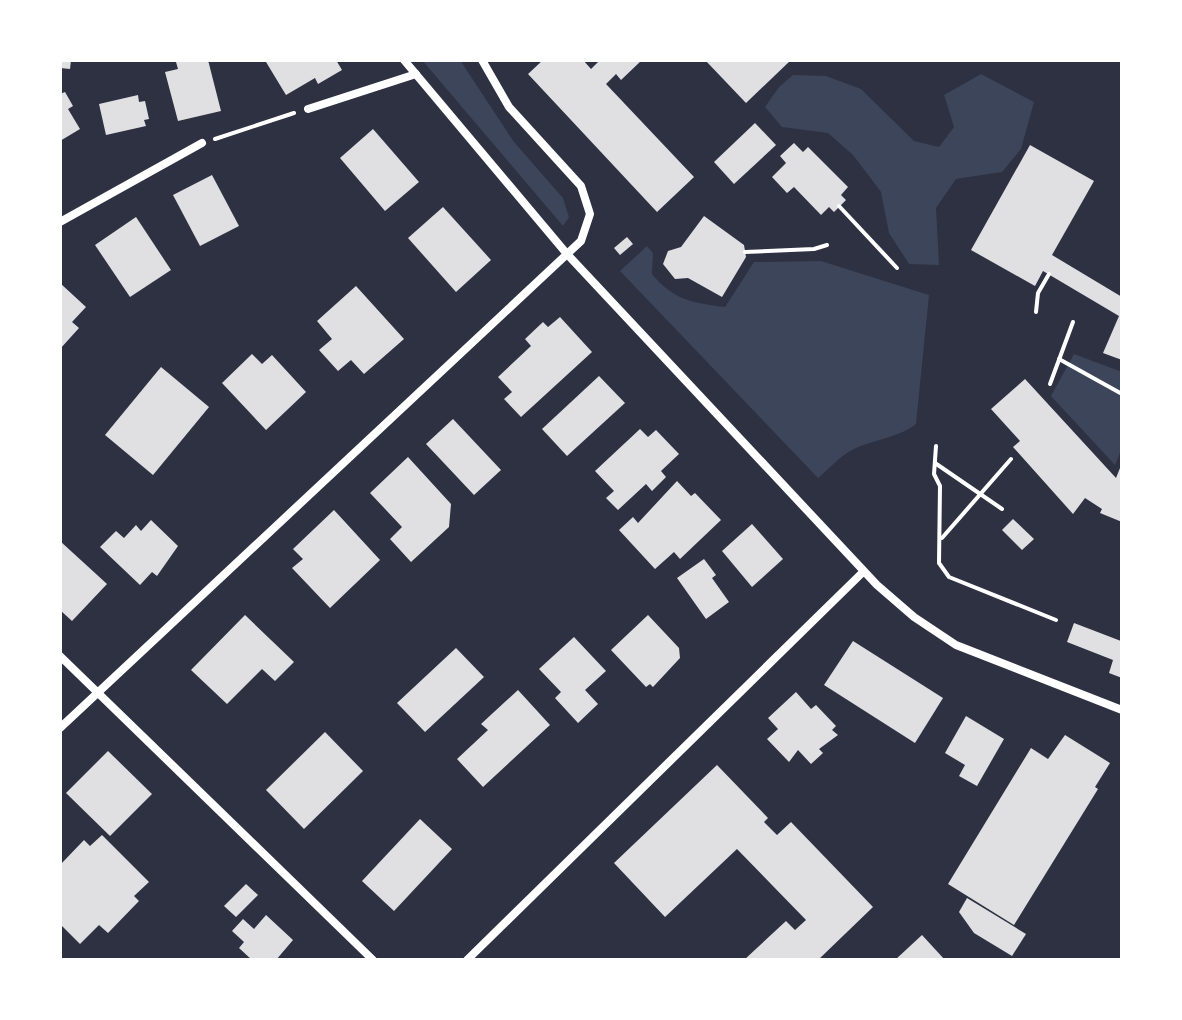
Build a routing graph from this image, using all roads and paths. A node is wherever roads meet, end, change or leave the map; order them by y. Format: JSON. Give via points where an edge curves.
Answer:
{"nodes":[{"id":1,"x":404,"y":60,"type":"edge"},
{"id":2,"x":482,"y":60,"type":"edge"},
{"id":3,"x":416,"y":74,"type":"junction"},
{"id":4,"x":308,"y":109,"type":"joint"},
{"id":5,"x":202,"y":143,"type":"joint"},
{"id":6,"x":839,"y":206,"type":"dead end"},
{"id":7,"x":60,"y":222,"type":"edge"},
{"id":8,"x":827,"y":245,"type":"dead end"},
{"id":9,"x":745,"y":252,"type":"dead end"},
{"id":10,"x":567,"y":254,"type":"junction"},
{"id":11,"x":897,"y":268,"type":"dead end"},
{"id":12,"x":1049,"y":274,"type":"dead end"},
{"id":13,"x":1036,"y":312,"type":"dead end"},
{"id":14,"x":1073,"y":322,"type":"dead end"},
{"id":15,"x":1059,"y":359,"type":"junction"},
{"id":16,"x":1050,"y":384,"type":"dead end"},
{"id":17,"x":1122,"y":394,"type":"edge"},
{"id":18,"x":936,"y":446,"type":"dead end"},
{"id":19,"x":1011,"y":459,"type":"dead end"},
{"id":20,"x":935,"y":463,"type":"junction"},
{"id":21,"x":979,"y":495,"type":"junction"},
{"id":22,"x":1002,"y":509,"type":"dead end"},
{"id":23,"x":940,"y":540,"type":"junction"},
{"id":24,"x":863,"y":572,"type":"junction"},
{"id":25,"x":1056,"y":620,"type":"dead end"},
{"id":26,"x":60,"y":656,"type":"edge"},
{"id":27,"x":97,"y":693,"type":"junction"},
{"id":28,"x":1122,"y":710,"type":"edge"},
{"id":29,"x":60,"y":728,"type":"edge"},
{"id":30,"x":373,"y":960,"type":"edge"},
{"id":31,"x":467,"y":960,"type":"edge"}],
"edges":[{"from":1,"to":3,"type":"street"},
{"from":2,"to":10,"type":"street","via":[[509,107],[587,200],[589,223]]},
{"from":3,"to":4,"type":"street"},
{"from":3,"to":10,"type":"street"},
{"from":4,"to":5,"type":"path"},
{"from":5,"to":7,"type":"street"},
{"from":6,"to":11,"type":"path"},
{"from":8,"to":9,"type":"path"},
{"from":10,"to":24,"type":"street"},
{"from":10,"to":27,"type":"street"},
{"from":12,"to":13,"type":"path","via":[[1038,293]]},
{"from":14,"to":15,"type":"path"},
{"from":15,"to":16,"type":"path"},
{"from":15,"to":17,"type":"path"},
{"from":18,"to":20,"type":"path"},
{"from":19,"to":21,"type":"path"},
{"from":20,"to":21,"type":"path"},
{"from":20,"to":23,"type":"path"},
{"from":21,"to":22,"type":"path"},
{"from":21,"to":23,"type":"path"},
{"from":23,"to":25,"type":"path","via":[[939,563],[949,577]]},
{"from":24,"to":28,"type":"street","via":[[956,645]]},
{"from":24,"to":31,"type":"street"},
{"from":26,"to":27,"type":"street"},
{"from":27,"to":29,"type":"street"},
{"from":27,"to":30,"type":"street"}]}
